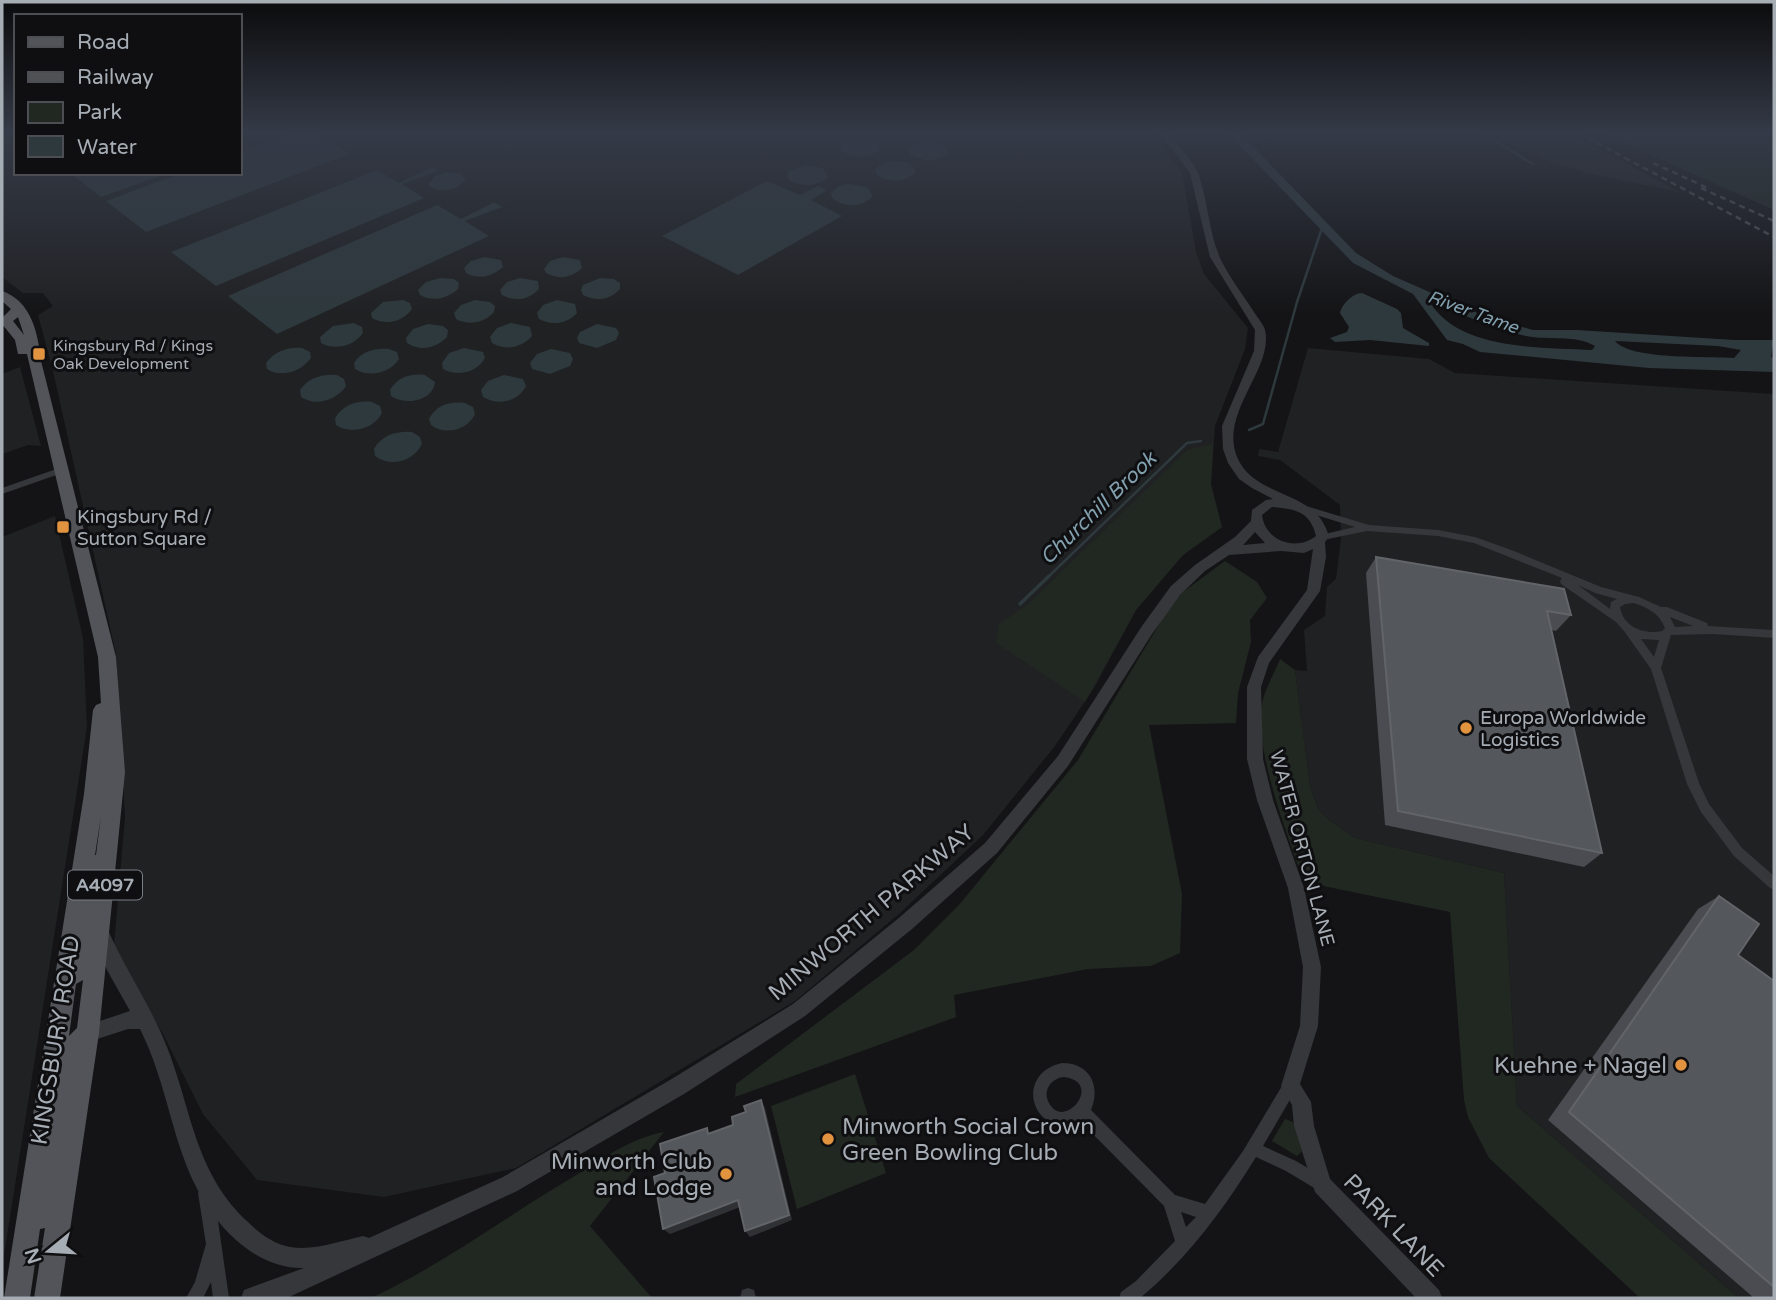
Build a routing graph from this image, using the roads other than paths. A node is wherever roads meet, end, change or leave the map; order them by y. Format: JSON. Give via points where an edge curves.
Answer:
{"nodes":[{"id":1,"x":1199,"y":194,"type":"edge"},
{"id":2,"x":2,"y":295,"type":"edge"},
{"id":3,"x":20,"y":308,"type":"junction"},
{"id":4,"x":2,"y":314,"type":"edge"},
{"id":5,"x":2,"y":328,"type":"edge"},
{"id":6,"x":29,"y":356,"type":"junction"},
{"id":7,"x":62,"y":470,"type":"junction"},
{"id":8,"x":1251,"y":484,"type":"junction"},
{"id":9,"x":2,"y":491,"type":"edge"},
{"id":10,"x":1302,"y":507,"type":"junction"},
{"id":11,"x":1256,"y":518,"type":"junction"},
{"id":12,"x":1369,"y":528,"type":"junction"},
{"id":13,"x":1321,"y":539,"type":"junction"},
{"id":14,"x":1288,"y":548,"type":"junction"},
{"id":15,"x":1224,"y":551,"type":"junction"},
{"id":16,"x":1319,"y":569,"type":"junction"},
{"id":17,"x":1551,"y":571,"type":"junction"},
{"id":18,"x":1633,"y":599,"type":"junction"},
{"id":19,"x":1654,"y":606,"type":"junction"},
{"id":20,"x":1624,"y":625,"type":"junction"},
{"id":21,"x":1713,"y":630,"type":"junction"},
{"id":22,"x":1667,"y":633,"type":"junction"},
{"id":23,"x":1774,"y":634,"type":"edge"},
{"id":24,"x":107,"y":657,"type":"junction"},
{"id":25,"x":1656,"y":668,"type":"junction"},
{"id":26,"x":115,"y":772,"type":"junction"},
{"id":27,"x":1774,"y":884,"type":"edge"},
{"id":28,"x":100,"y":931,"type":"junction"},
{"id":29,"x":64,"y":978,"type":"junction"},
{"id":30,"x":92,"y":998,"type":"junction"},
{"id":31,"x":144,"y":1020,"type":"junction"},
{"id":32,"x":88,"y":1033,"type":"junction"},
{"id":33,"x":1290,"y":1086,"type":"junction"},
{"id":34,"x":1082,"y":1112,"type":"dead end"},
{"id":35,"x":1252,"y":1148,"type":"junction"},
{"id":36,"x":1322,"y":1185,"type":"junction"},
{"id":37,"x":205,"y":1190,"type":"junction"},
{"id":38,"x":1170,"y":1201,"type":"junction"},
{"id":39,"x":1209,"y":1213,"type":"junction"},
{"id":40,"x":381,"y":1243,"type":"junction"},
{"id":41,"x":213,"y":1244,"type":"junction"},
{"id":42,"x":1184,"y":1244,"type":"junction"},
{"id":43,"x":24,"y":1251,"type":"junction"},
{"id":44,"x":16,"y":1298,"type":"edge"},
{"id":45,"x":47,"y":1298,"type":"edge"},
{"id":46,"x":194,"y":1298,"type":"edge"},
{"id":47,"x":220,"y":1298,"type":"edge"},
{"id":48,"x":252,"y":1298,"type":"edge"},
{"id":49,"x":1127,"y":1298,"type":"edge"},
{"id":50,"x":1431,"y":1298,"type":"edge"}],
"edges":[{"from":1,"to":8,"type":"street","via":[[1215,257],[1260,330],[1259,351],[1226,438],[1238,470]]},
{"from":2,"to":3,"type":"main road"},
{"from":3,"to":4,"type":"main road"},
{"from":3,"to":6,"type":"main road","name":"KINGSBURY ROAD","number":"A4097","via":[[32,334]]},
{"from":5,"to":6,"type":"main road","name":"KINGSBURY ROAD","number":"A4097"},
{"from":6,"to":7,"type":"main road","name":"KINGSBURY ROAD","number":"A4097"},
{"from":7,"to":9,"type":"street"},
{"from":7,"to":24,"type":"main road","name":"KINGSBURY ROAD","number":"A4097"},
{"from":8,"to":10,"type":"street"},
{"from":8,"to":11,"type":"street"},
{"from":10,"to":11,"type":"street","via":[[1270,503]]},
{"from":10,"to":12,"type":"street"},
{"from":10,"to":13,"type":"street","via":[[1317,517]]},
{"from":11,"to":14,"type":"street","via":[[1262,534]]},
{"from":11,"to":15,"type":"street","name":"MINWORTH PARKWAY","via":[[1240,540]]},
{"from":12,"to":13,"type":"street"},
{"from":12,"to":17,"type":"street","via":[[1475,540]]},
{"from":13,"to":14,"type":"street","via":[[1310,547]]},
{"from":13,"to":16,"type":"street","name":"WATER ORTON LANE"},
{"from":14,"to":15,"type":"street"},
{"from":14,"to":16,"type":"street","via":[[1308,557]]},
{"from":15,"to":40,"type":"street","name":"MINWORTH PARKWAY","via":[[1176,590],[1063,761],[1029,804],[991,848],[906,923],[799,1010],[677,1087],[510,1184]]},
{"from":16,"to":33,"type":"street","name":"WATER ORTON LANE","via":[[1313,590],[1273,644],[1254,687],[1255,759],[1296,888],[1312,967],[1309,1026]]},
{"from":17,"to":18,"type":"street"},
{"from":17,"to":20,"type":"street"},
{"from":18,"to":19,"type":"street"},
{"from":18,"to":20,"type":"street","via":[[1615,606]]},
{"from":19,"to":21,"type":"street"},
{"from":19,"to":22,"type":"street","via":[[1667,618]]},
{"from":20,"to":22,"type":"street","via":[[1650,637]]},
{"from":20,"to":25,"type":"street"},
{"from":21,"to":22,"type":"street"},
{"from":21,"to":23,"type":"street"},
{"from":22,"to":25,"type":"street"},
{"from":24,"to":26,"type":"main road","name":"KINGSBURY ROAD","number":"A4097"},
{"from":24,"to":29,"type":"main road","name":"KINGSBURY ROAD","number":"A4097","via":[[94,794]]},
{"from":25,"to":27,"type":"street","via":[[1693,784],[1705,807],[1738,852]]},
{"from":26,"to":28,"type":"main road","name":"KINGSBURY ROAD","number":"A4097"},
{"from":26,"to":29,"type":"main road","via":[[101,826],[80,970]]},
{"from":28,"to":30,"type":"main road","name":"KINGSBURY ROAD","number":"A4097"},
{"from":28,"to":31,"type":"street","name":"MINWORTH PARKWAY","via":[[110,962]]},
{"from":29,"to":30,"type":"main road"},
{"from":29,"to":43,"type":"main road","name":"KINGSBURY ROAD","number":"A4097"},
{"from":30,"to":32,"type":"main road","name":"KINGSBURY ROAD","number":"A4097"},
{"from":31,"to":32,"type":"street","via":[[128,1020]]},
{"from":31,"to":37,"type":"street","name":"MINWORTH PARKWAY","via":[[158,1046]]},
{"from":32,"to":43,"type":"main road","via":[[68,1061],[48,1187]]},
{"from":32,"to":45,"type":"main road","name":"KINGSBURY ROAD","number":"A4097"},
{"from":33,"to":35,"type":"street","name":"WATER ORTON LANE"},
{"from":33,"to":36,"type":"street","name":"PARK LANE","via":[[1301,1102]]},
{"from":34,"to":38,"type":"street"},
{"from":35,"to":36,"type":"street","name":"PARK LANE"},
{"from":35,"to":39,"type":"street","name":"WATER ORTON LANE"},
{"from":36,"to":50,"type":"street","name":"PARK LANE"},
{"from":37,"to":40,"type":"street","name":"MINWORTH PARKWAY","via":[[240,1230],[265,1250],[295,1258]]},
{"from":37,"to":41,"type":"street"},
{"from":38,"to":39,"type":"street"},
{"from":38,"to":42,"type":"street"},
{"from":39,"to":42,"type":"street","name":"WATER ORTON LANE"},
{"from":40,"to":48,"type":"street","name":"MINWORTH PARKWAY"},
{"from":41,"to":46,"type":"street"},
{"from":41,"to":47,"type":"street"},
{"from":42,"to":49,"type":"street","name":"WATER ORTON LANE"},
{"from":43,"to":44,"type":"main road","name":"KINGSBURY ROAD","number":"A4097"}]}
